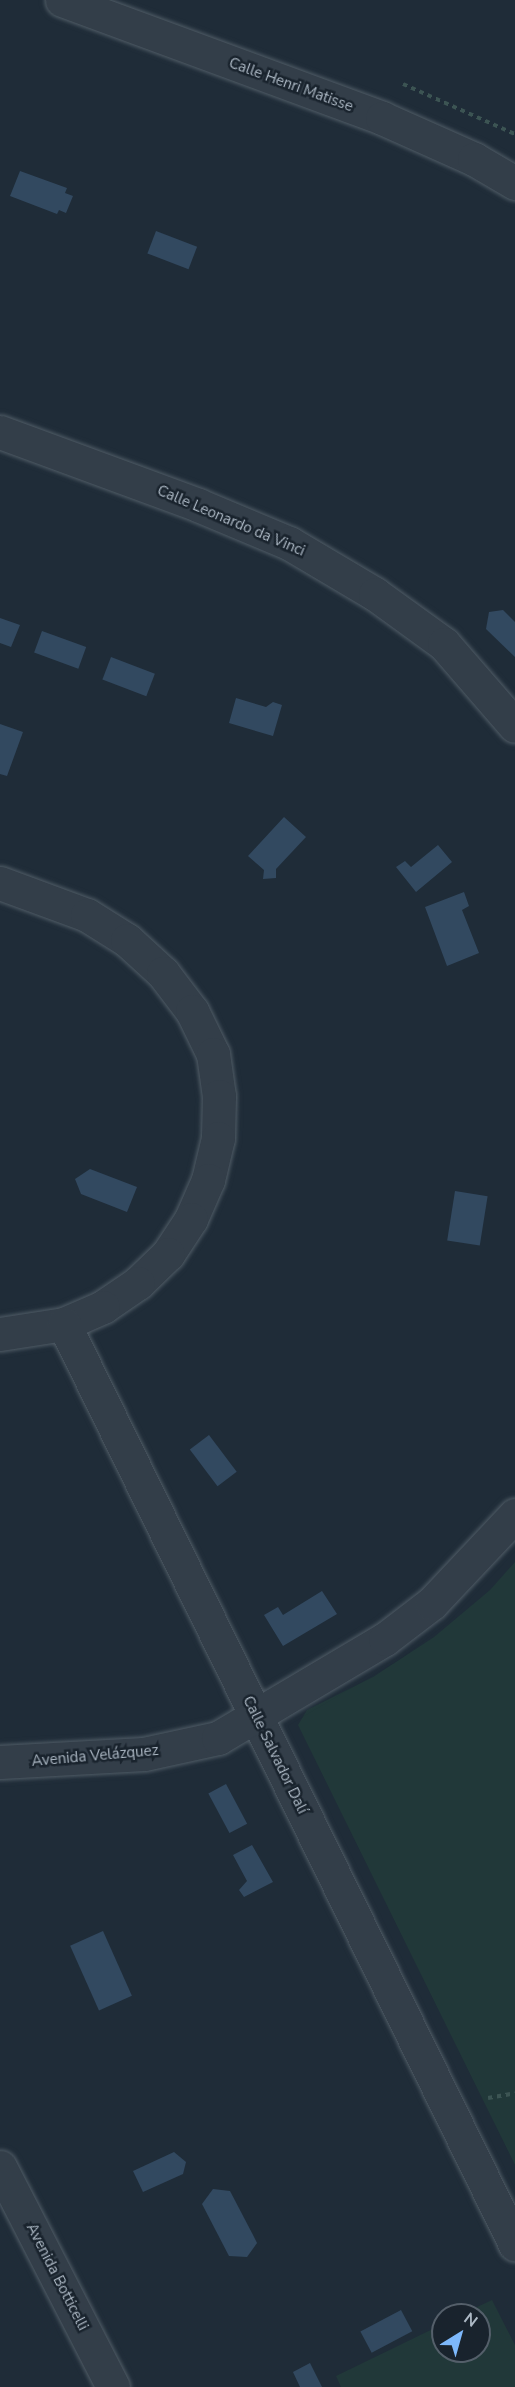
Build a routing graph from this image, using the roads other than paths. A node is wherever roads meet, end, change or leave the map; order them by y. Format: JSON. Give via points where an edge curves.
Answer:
{"nodes":[{"id":1,"x":62,"y":0,"type":"edge"},
{"id":2,"x":515,"y":183,"type":"edge"},
{"id":3,"x":0,"y":432,"type":"edge"},
{"id":4,"x":515,"y":726,"type":"edge"},
{"id":5,"x":0,"y":883,"type":"edge"},
{"id":6,"x":64,"y":1324,"type":"junction"},
{"id":7,"x":0,"y":1334,"type":"edge"},
{"id":8,"x":515,"y":1515,"type":"edge"},
{"id":9,"x":255,"y":1716,"type":"junction"},
{"id":10,"x":0,"y":1761,"type":"edge"},
{"id":11,"x":0,"y":2167,"type":"edge"},
{"id":12,"x":515,"y":2244,"type":"edge"},
{"id":13,"x":114,"y":2387,"type":"edge"}],
"edges":[{"from":1,"to":2,"type":"street","name":"Calle Henri Matisse","via":[[382,118],[474,159]]},
{"from":3,"to":4,"type":"street","name":"Calle Leonardo da Vinci","via":[[198,504],[289,543],[375,594],[444,644]]},
{"from":5,"to":6,"type":"street","via":[[87,915],[128,940],[163,973],[201,1028],[213,1054],[218,1085],[218,1138],[208,1180],[191,1219],[168,1254],[138,1283],[103,1307]]},
{"from":6,"to":7,"type":"street"},
{"from":6,"to":9,"type":"street","name":"Calle Salvador Dalí"},
{"from":8,"to":9,"type":"street","via":[[474,1563],[413,1618],[336,1671]]},
{"from":9,"to":10,"type":"street","name":"Avenida Velázquez","via":[[218,1738],[144,1754]]},
{"from":9,"to":12,"type":"street","name":"Calle Salvador Dalí"},
{"from":11,"to":13,"type":"street","name":"Avenida Botticelli"}]}
